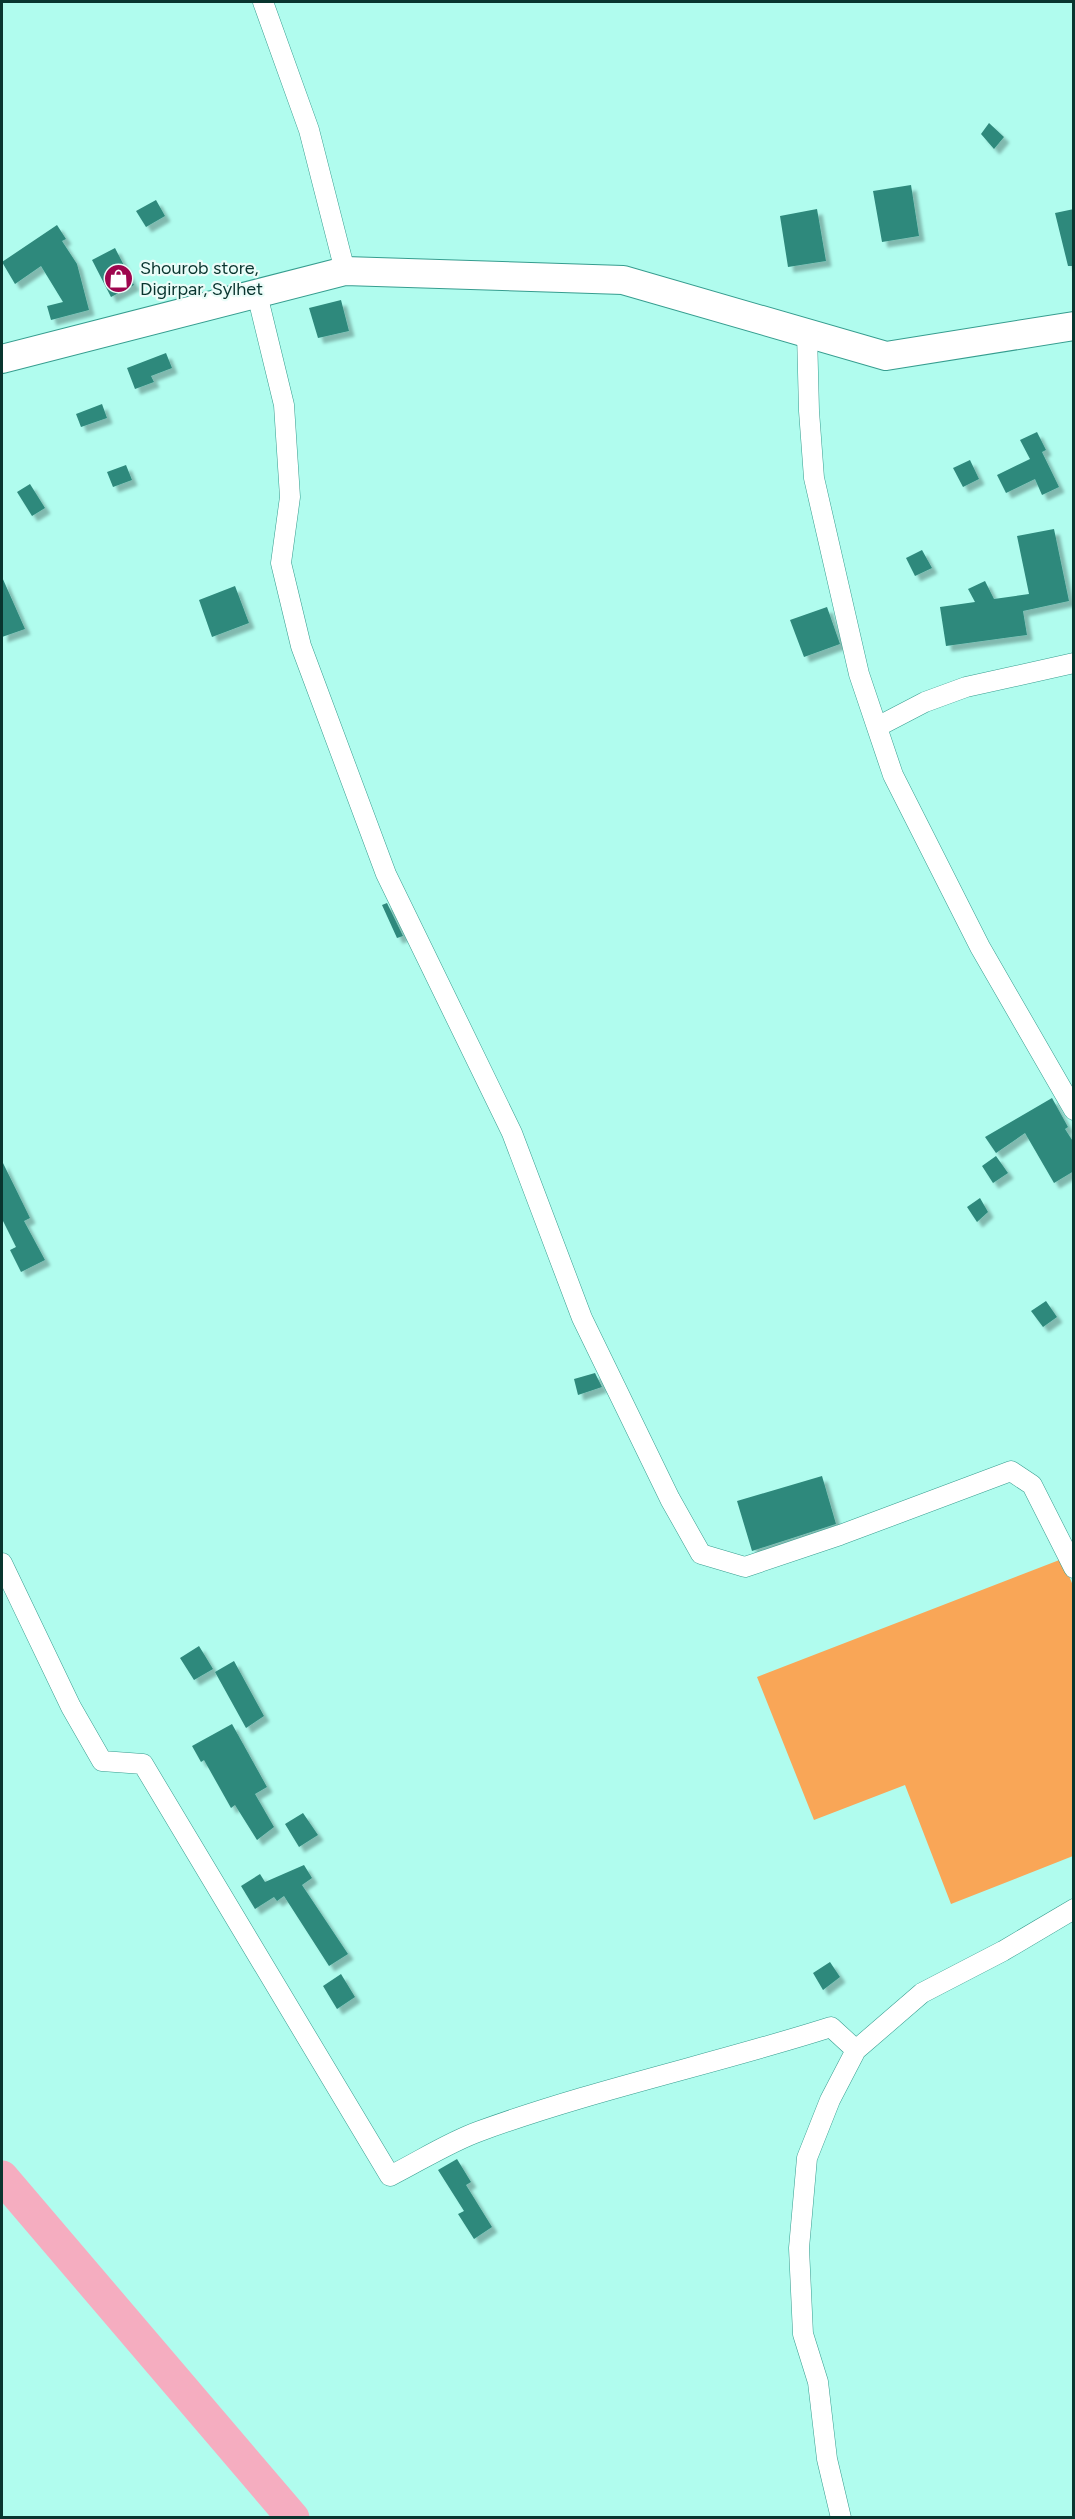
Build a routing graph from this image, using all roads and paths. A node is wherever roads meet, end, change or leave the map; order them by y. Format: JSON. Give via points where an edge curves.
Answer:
{"nodes":[{"id":1,"x":263,"y":2,"type":"edge"},
{"id":2,"x":345,"y":272,"type":"junction"},
{"id":3,"x":257,"y":294,"type":"junction"},
{"id":4,"x":1074,"y":326,"type":"edge"},
{"id":5,"x":807,"y":333,"type":"junction"},
{"id":6,"x":2,"y":359,"type":"edge"},
{"id":7,"x":1074,"y":663,"type":"edge"},
{"id":8,"x":877,"y":727,"type":"junction"},
{"id":9,"x":1074,"y":1110,"type":"edge"},
{"id":10,"x":2,"y":1563,"type":"edge"},
{"id":11,"x":1074,"y":1568,"type":"edge"},
{"id":12,"x":1074,"y":1910,"type":"edge"},
{"id":13,"x":856,"y":2050,"type":"junction"},
{"id":14,"x":841,"y":2517,"type":"edge"}],
"edges":[{"from":1,"to":2,"type":"street","via":[[309,130]]},
{"from":2,"to":3,"type":"highway"},
{"from":2,"to":5,"type":"highway","via":[[623,280]]},
{"from":3,"to":6,"type":"highway"},
{"from":3,"to":11,"type":"street","via":[[284,405],[290,497],[281,562],[301,646],[386,874],[512,1133],[582,1318],[701,1554],[745,1566],[1011,1471],[1032,1485]]},
{"from":4,"to":5,"type":"highway","via":[[886,356]]},
{"from":5,"to":8,"type":"street","via":[[814,478],[859,674]]},
{"from":7,"to":8,"type":"street","via":[[966,687],[925,702]]},
{"from":8,"to":9,"type":"street","via":[[893,774],[980,946]]},
{"from":10,"to":13,"type":"street","via":[[70,1707],[102,1761],[143,1764],[390,2176],[488,2128],[569,2101],[831,2027]]},
{"from":12,"to":13,"type":"street","via":[[922,1993]]},
{"from":13,"to":14,"type":"street","via":[[830,2100],[807,2158],[799,2248],[803,2334],[818,2382],[827,2459]]}]}
